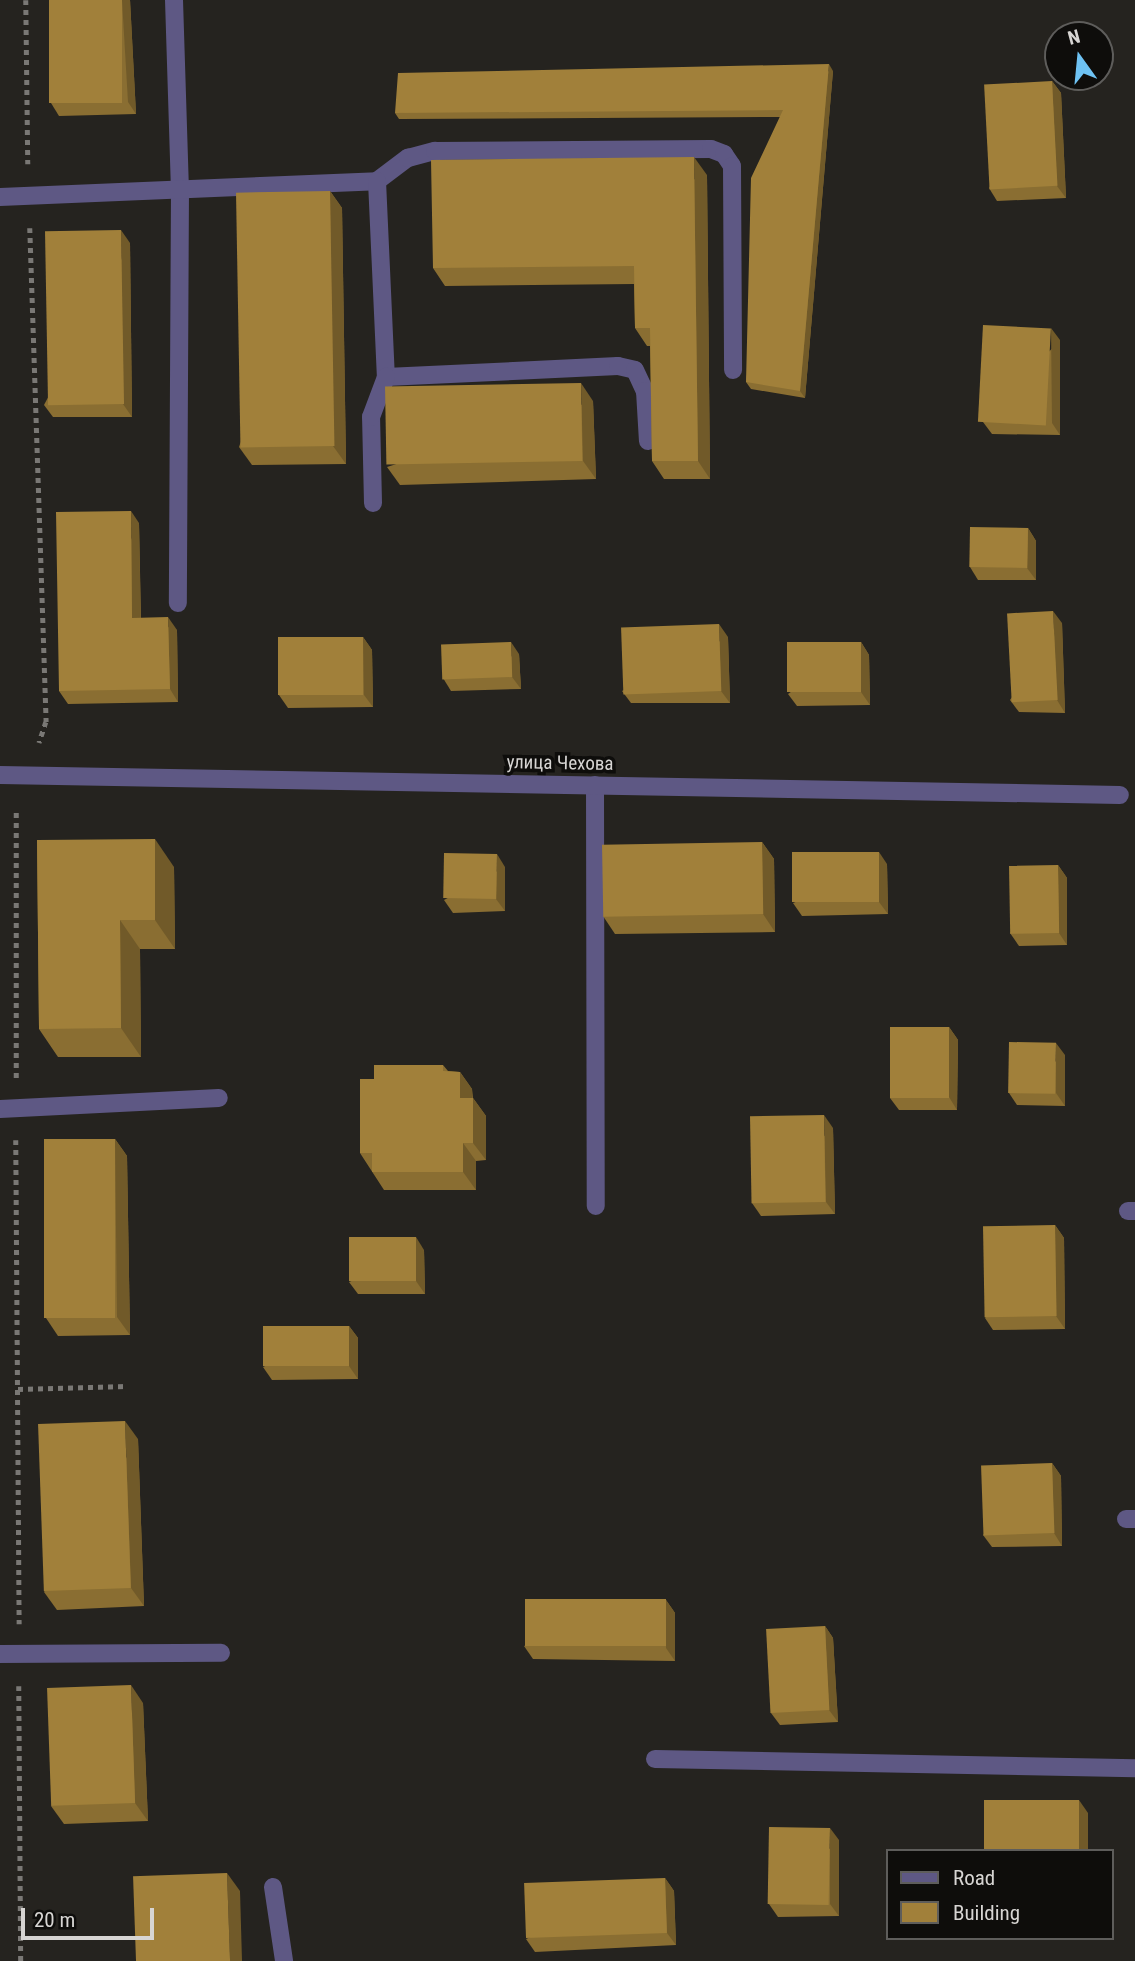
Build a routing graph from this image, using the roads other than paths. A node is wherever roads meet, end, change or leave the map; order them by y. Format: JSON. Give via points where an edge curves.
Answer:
{"nodes":[{"id":1,"x":174,"y":0,"type":"edge"},
{"id":2,"x":377,"y":181,"type":"junction"},
{"id":3,"x":180,"y":189,"type":"junction"},
{"id":4,"x":0,"y":197,"type":"edge"},
{"id":5,"x":733,"y":370,"type":"dead end"},
{"id":6,"x":386,"y":377,"type":"junction"},
{"id":7,"x":648,"y":441,"type":"edge"},
{"id":8,"x":373,"y":503,"type":"dead end"},
{"id":9,"x":178,"y":603,"type":"dead end"},
{"id":10,"x":0,"y":775,"type":"edge"},
{"id":11,"x":596,"y":785,"type":"junction"},
{"id":12,"x":1119,"y":795,"type":"dead end"},
{"id":13,"x":219,"y":1098,"type":"dead end"},
{"id":14,"x":8,"y":1109,"type":"edge"},
{"id":15,"x":596,"y":1206,"type":"dead end"},
{"id":16,"x":221,"y":1653,"type":"dead end"},
{"id":17,"x":0,"y":1654,"type":"edge"},
{"id":18,"x":654,"y":1759,"type":"dead end"},
{"id":19,"x":1135,"y":1768,"type":"edge"},
{"id":20,"x":273,"y":1886,"type":"dead end"},
{"id":21,"x":284,"y":1961,"type":"edge"}],
"edges":[{"from":1,"to":3,"type":"street"},
{"from":2,"to":3,"type":"street"},
{"from":2,"to":5,"type":"street","via":[[408,158],[435,151],[711,149],[724,155],[732,166]]},
{"from":2,"to":6,"type":"street"},
{"from":3,"to":4,"type":"street"},
{"from":3,"to":9,"type":"street"},
{"from":6,"to":7,"type":"street","via":[[618,366],[635,370],[645,391]]},
{"from":6,"to":8,"type":"street","via":[[371,417]]},
{"from":10,"to":11,"type":"street","name":"улица Чехова"},
{"from":11,"to":12,"type":"street","name":"улица Чехова"},
{"from":11,"to":15,"type":"street"},
{"from":13,"to":14,"type":"street"},
{"from":16,"to":17,"type":"street"},
{"from":18,"to":19,"type":"street"},
{"from":20,"to":21,"type":"street"}]}
